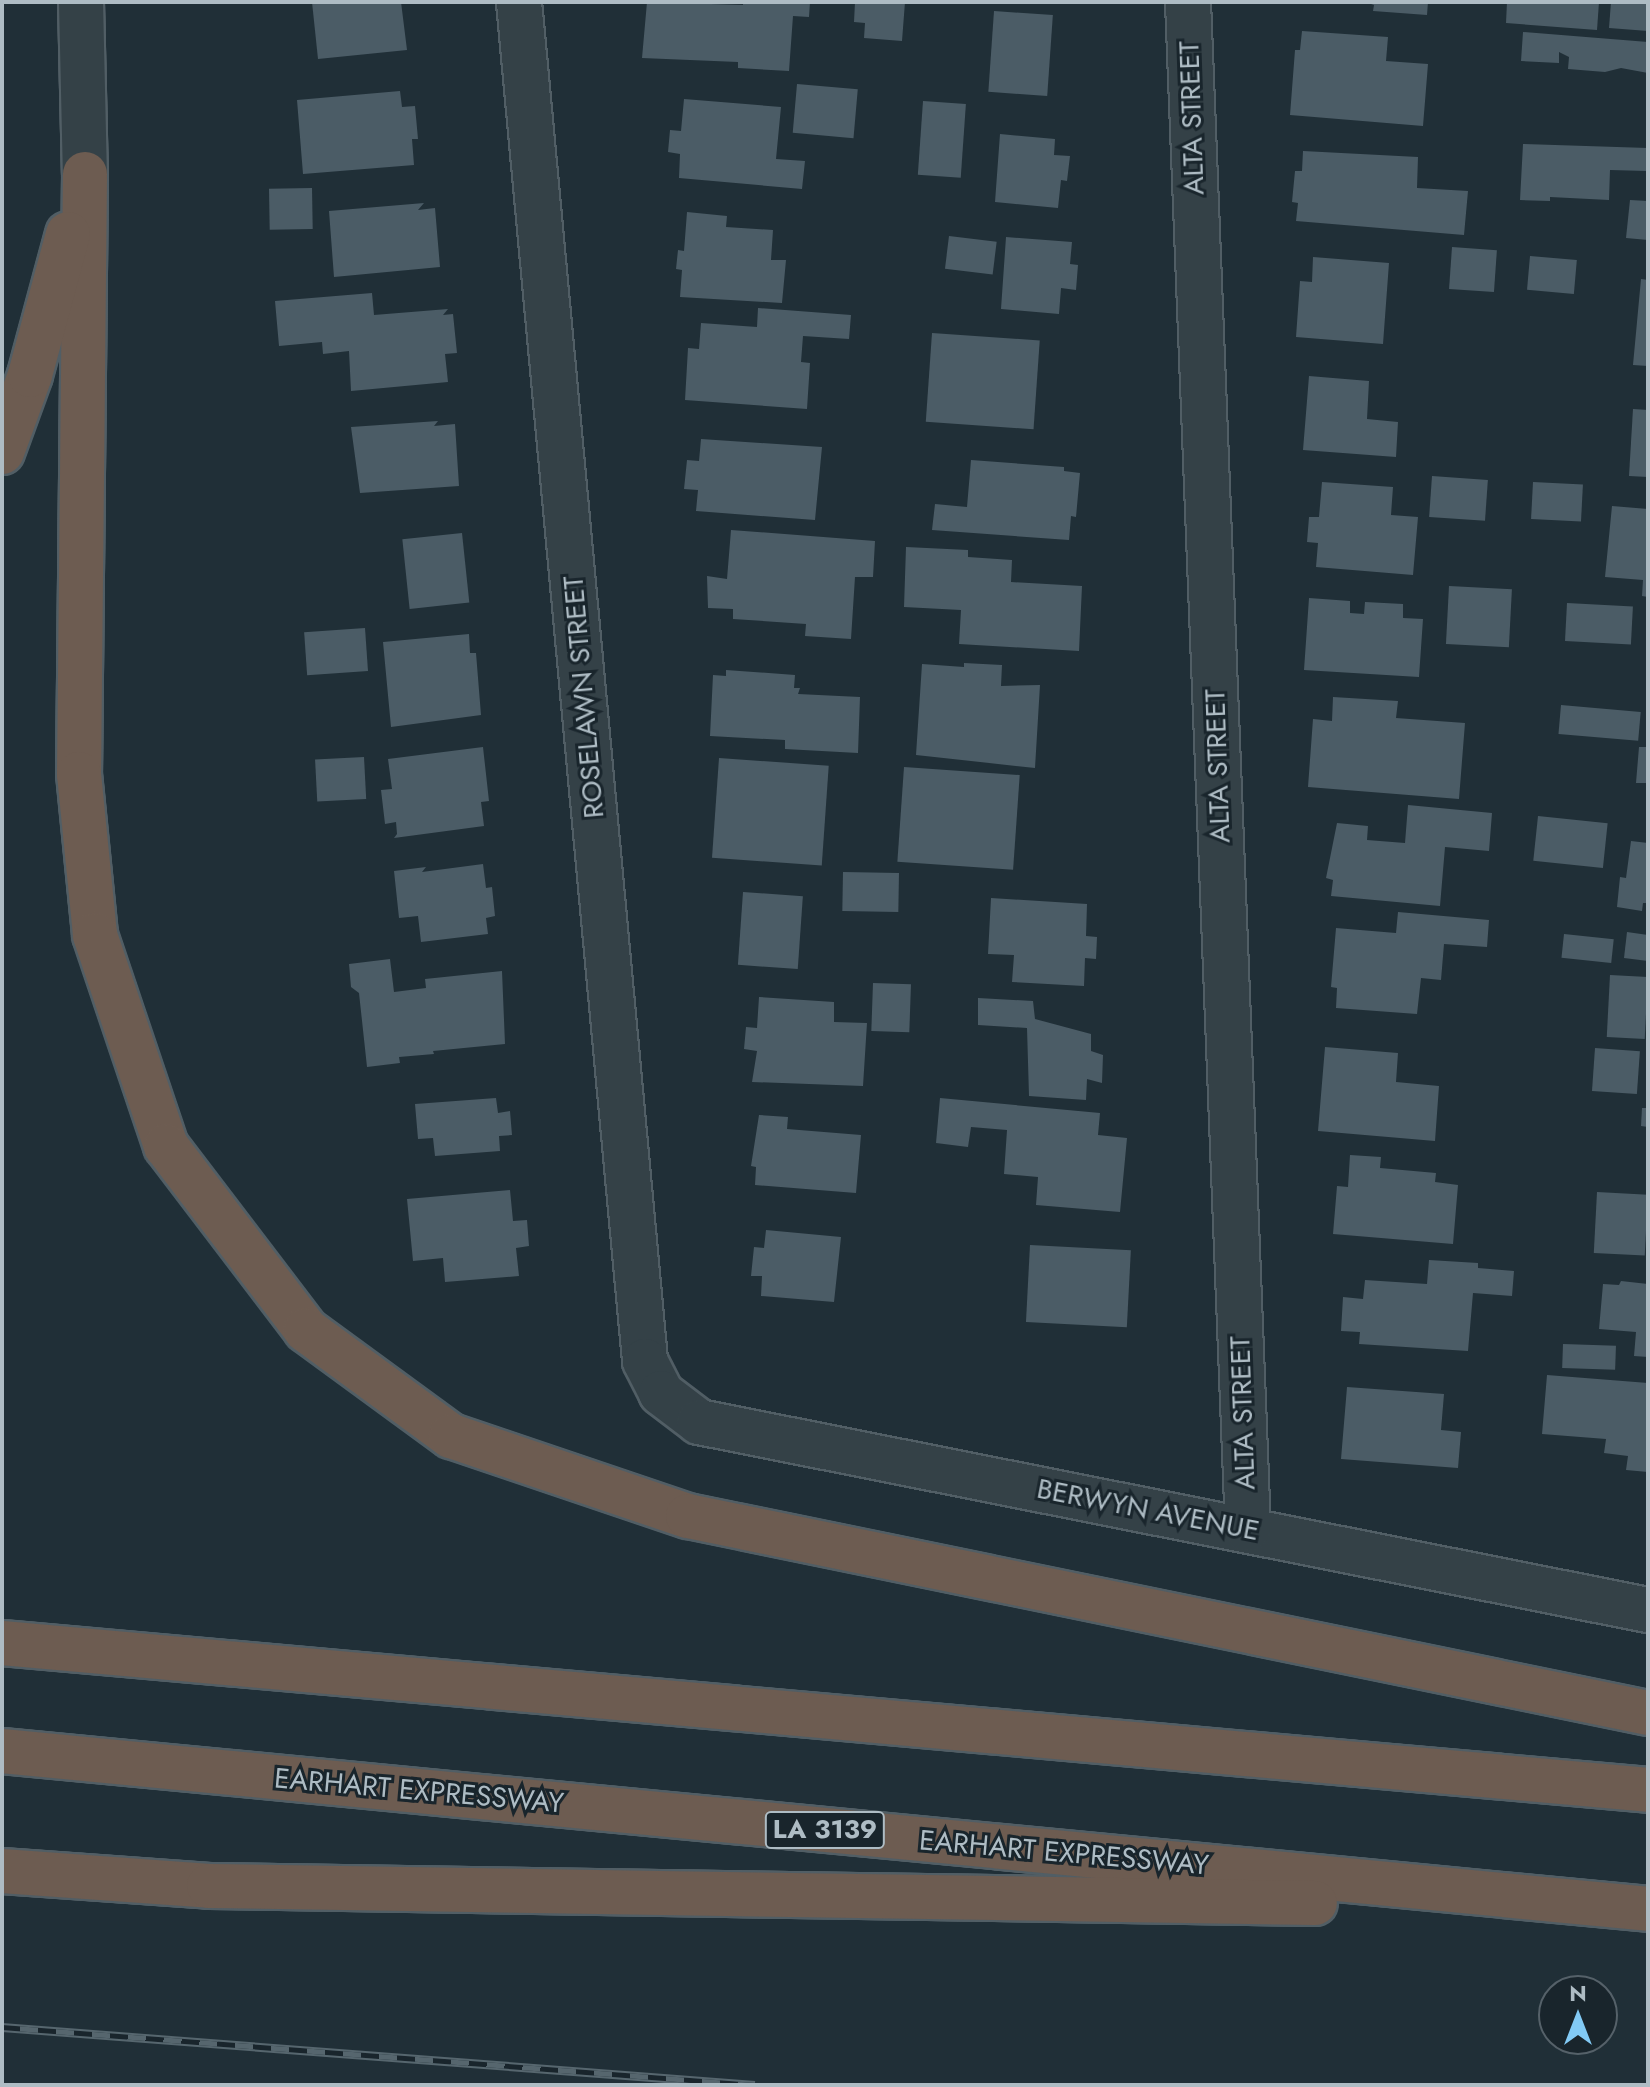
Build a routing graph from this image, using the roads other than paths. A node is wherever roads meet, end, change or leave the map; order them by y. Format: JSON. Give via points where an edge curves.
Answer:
{"nodes":[{"id":1,"x":81,"y":2,"type":"edge"},
{"id":2,"x":519,"y":2,"type":"edge"},
{"id":3,"x":1188,"y":2,"type":"edge"},
{"id":4,"x":85,"y":174,"type":"junction"},
{"id":5,"x":2,"y":452,"type":"edge"},
{"id":6,"x":661,"y":1388,"type":"joint"},
{"id":7,"x":1248,"y":1529,"type":"junction"},
{"id":8,"x":1648,"y":1610,"type":"edge"},
{"id":9,"x":2,"y":1643,"type":"edge"},
{"id":10,"x":1648,"y":1713,"type":"edge"},
{"id":11,"x":2,"y":1751,"type":"edge"},
{"id":12,"x":1648,"y":1790,"type":"edge"},
{"id":13,"x":2,"y":1871,"type":"edge"},
{"id":14,"x":1645,"y":1908,"type":"edge"}],
"edges":[{"from":1,"to":4,"type":"street"},
{"from":2,"to":6,"type":"street","name":"ROSELAWN STREET","via":[[645,1361]]},
{"from":3,"to":7,"type":"street","name":"ALTA STREET"},
{"from":4,"to":5,"type":"highway","via":[[30,375]]},
{"from":4,"to":10,"type":"highway","via":[[79,774],[95,935],[166,1146],[306,1330],[451,1436],[688,1516]]},
{"from":6,"to":7,"type":"street","name":"BERWYN AVENUE","via":[[699,1422]]},
{"from":7,"to":8,"type":"street","name":"BERWYN AVENUE"},
{"from":9,"to":12,"type":"highway"},
{"from":11,"to":14,"type":"highway","name":"EARHART EXPRESSWAY","number":"LA 3139"},
{"from":13,"to":14,"type":"highway","via":[[209,1886]]}]}
